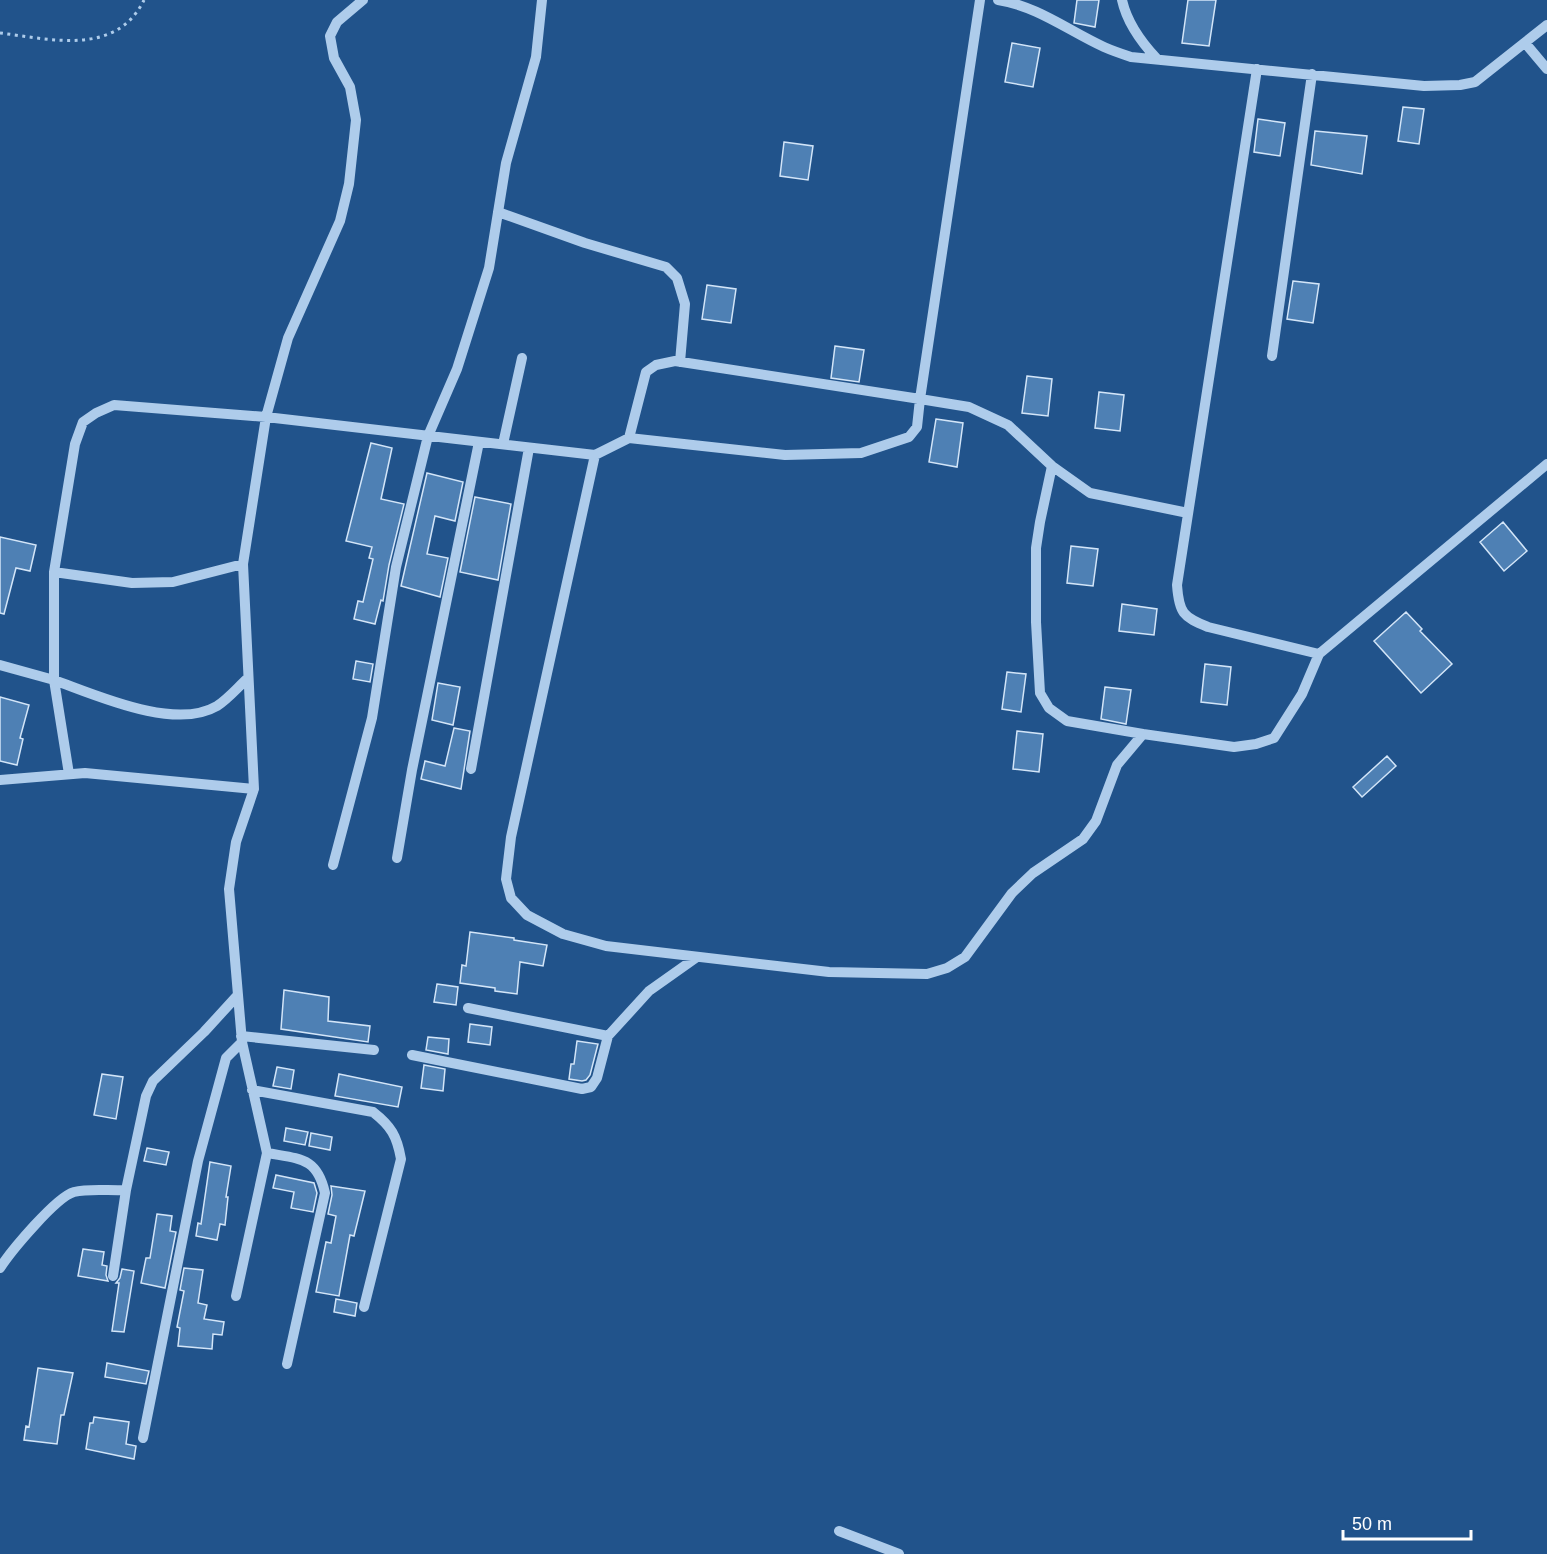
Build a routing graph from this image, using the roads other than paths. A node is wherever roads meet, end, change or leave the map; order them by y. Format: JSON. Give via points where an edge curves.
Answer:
{"nodes":[{"id":1,"x":363,"y":0,"type":"edge"},
{"id":2,"x":542,"y":0,"type":"edge"},
{"id":3,"x":980,"y":0,"type":"edge"},
{"id":4,"x":998,"y":0,"type":"edge"},
{"id":5,"x":1122,"y":0,"type":"edge"},
{"id":6,"x":1547,"y":26,"type":"edge"},
{"id":7,"x":1526,"y":44,"type":"junction"},
{"id":8,"x":1157,"y":59,"type":"junction"},
{"id":9,"x":1257,"y":69,"type":"junction"},
{"id":10,"x":1547,"y":69,"type":"edge"},
{"id":11,"x":1312,"y":74,"type":"junction"},
{"id":12,"x":498,"y":212,"type":"junction"},
{"id":13,"x":1272,"y":356,"type":"dead end"},
{"id":14,"x":522,"y":358,"type":"dead end"},
{"id":15,"x":680,"y":362,"type":"junction"},
{"id":16,"x":921,"y":399,"type":"junction"},
{"id":17,"x":266,"y":417,"type":"junction"},
{"id":18,"x":428,"y":436,"type":"junction"},
{"id":19,"x":629,"y":438,"type":"junction"},
{"id":20,"x":479,"y":442,"type":"junction"},
{"id":21,"x":503,"y":444,"type":"junction"},
{"id":22,"x":529,"y":448,"type":"junction"},
{"id":23,"x":594,"y":455,"type":"junction"},
{"id":24,"x":1547,"y":464,"type":"edge"},
{"id":25,"x":1052,"y":465,"type":"junction"},
{"id":26,"x":1188,"y":513,"type":"junction"},
{"id":27,"x":243,"y":564,"type":"junction"},
{"id":28,"x":54,"y":572,"type":"junction"},
{"id":29,"x":1319,"y":654,"type":"junction"},
{"id":30,"x":0,"y":665,"type":"edge"},
{"id":31,"x":248,"y":678,"type":"junction"},
{"id":32,"x":54,"y":680,"type":"junction"},
{"id":33,"x":1143,"y":734,"type":"junction"},
{"id":34,"x":471,"y":769,"type":"dead end"},
{"id":35,"x":69,"y":774,"type":"junction"},
{"id":36,"x":0,"y":780,"type":"edge"},
{"id":37,"x":254,"y":789,"type":"junction"},
{"id":38,"x":397,"y":858,"type":"dead end"},
{"id":39,"x":333,"y":865,"type":"dead end"},
{"id":40,"x":697,"y":957,"type":"junction"},
{"id":41,"x":237,"y":996,"type":"junction"},
{"id":42,"x":468,"y":1008,"type":"dead end"},
{"id":43,"x":608,"y":1036,"type":"junction"},
{"id":44,"x":241,"y":1039,"type":"junction"},
{"id":45,"x":374,"y":1050,"type":"dead end"},
{"id":46,"x":412,"y":1055,"type":"dead end"},
{"id":47,"x":252,"y":1090,"type":"junction"},
{"id":48,"x":267,"y":1153,"type":"junction"},
{"id":49,"x":126,"y":1190,"type":"junction"},
{"id":50,"x":0,"y":1268,"type":"edge"},
{"id":51,"x":112,"y":1276,"type":"dead end"},
{"id":52,"x":236,"y":1296,"type":"dead end"},
{"id":53,"x":364,"y":1307,"type":"dead end"},
{"id":54,"x":287,"y":1364,"type":"dead end"},
{"id":55,"x":142,"y":1438,"type":"dead end"},
{"id":56,"x":839,"y":1531,"type":"dead end"},
{"id":57,"x":898,"y":1554,"type":"edge"}],
"edges":[{"from":1,"to":17,"type":"street","via":[[337,22],[330,36],[334,58],[350,87],[356,120],[349,184],[340,221],[288,338]]},
{"from":2,"to":12,"type":"street","via":[[536,57],[506,163]]},
{"from":3,"to":16,"type":"street"},
{"from":4,"to":8,"type":"street","via":[[1013,2],[1106,48],[1131,57]]},
{"from":5,"to":8,"type":"street","via":[[1140,42]]},
{"from":6,"to":7,"type":"street"},
{"from":7,"to":10,"type":"street"},
{"from":7,"to":11,"type":"street","via":[[1475,81],[1460,85],[1424,86]]},
{"from":8,"to":9,"type":"street"},
{"from":9,"to":11,"type":"street"},
{"from":9,"to":26,"type":"street"},
{"from":11,"to":13,"type":"street"},
{"from":12,"to":15,"type":"street","via":[[666,267],[677,278],[685,304]]},
{"from":12,"to":18,"type":"street","via":[[489,268],[457,369]]},
{"from":14,"to":21,"type":"street"},
{"from":15,"to":16,"type":"street"},
{"from":15,"to":19,"type":"street","via":[[656,365],[646,372]]},
{"from":16,"to":19,"type":"street","via":[[917,428],[909,437],[861,453],[785,455]]},
{"from":16,"to":25,"type":"street","via":[[969,407],[1008,425]]},
{"from":17,"to":18,"type":"street"},
{"from":17,"to":27,"type":"street"},
{"from":17,"to":28,"type":"street","via":[[114,405],[83,422],[75,444]]},
{"from":18,"to":20,"type":"street"},
{"from":18,"to":39,"type":"street","via":[[396,567],[372,718]]},
{"from":19,"to":23,"type":"street"},
{"from":20,"to":21,"type":"street"},
{"from":20,"to":38,"type":"street"},
{"from":21,"to":22,"type":"street"},
{"from":22,"to":23,"type":"street"},
{"from":22,"to":34,"type":"street"},
{"from":23,"to":40,"type":"street","via":[[511,837],[506,879],[511,898],[527,915],[563,934],[606,946]]},
{"from":24,"to":29,"type":"street"},
{"from":25,"to":26,"type":"street","via":[[1090,493]]},
{"from":25,"to":33,"type":"street","via":[[1036,548],[1040,693],[1049,708],[1067,721]]},
{"from":26,"to":29,"type":"street","via":[[1177,585],[1184,615],[1208,627]]},
{"from":27,"to":28,"type":"street","via":[[173,582],[132,583]]},
{"from":27,"to":31,"type":"street"},
{"from":28,"to":32,"type":"street"},
{"from":29,"to":33,"type":"street","via":[[1302,694],[1274,738],[1234,747]]},
{"from":30,"to":32,"type":"street"},
{"from":31,"to":32,"type":"street","via":[[217,706],[189,715],[159,713],[111,701]]},
{"from":31,"to":37,"type":"street"},
{"from":32,"to":35,"type":"street"},
{"from":33,"to":40,"type":"street","via":[[1117,765],[1096,821],[1083,838],[1012,893],[965,957],[947,968],[927,974],[829,972]]},
{"from":35,"to":36,"type":"street"},
{"from":35,"to":37,"type":"street"},
{"from":37,"to":41,"type":"street","via":[[236,842],[229,889]]},
{"from":40,"to":43,"type":"street","via":[[649,991]]},
{"from":41,"to":44,"type":"street"},
{"from":41,"to":49,"type":"street","via":[[153,1081],[146,1096]]},
{"from":42,"to":43,"type":"street"},
{"from":43,"to":46,"type":"street","via":[[597,1078],[591,1087],[582,1089]]},
{"from":44,"to":45,"type":"street"},
{"from":44,"to":47,"type":"street"},
{"from":44,"to":55,"type":"street","via":[[226,1058],[198,1161]]},
{"from":47,"to":48,"type":"street"},
{"from":47,"to":53,"type":"street","via":[[373,1112],[389,1124],[401,1159]]},
{"from":48,"to":52,"type":"street"},
{"from":48,"to":54,"type":"street","via":[[304,1159],[316,1168],[325,1193]]},
{"from":49,"to":50,"type":"street","via":[[73,1192],[52,1209]]},
{"from":49,"to":51,"type":"street"},
{"from":56,"to":57,"type":"street"}]}
